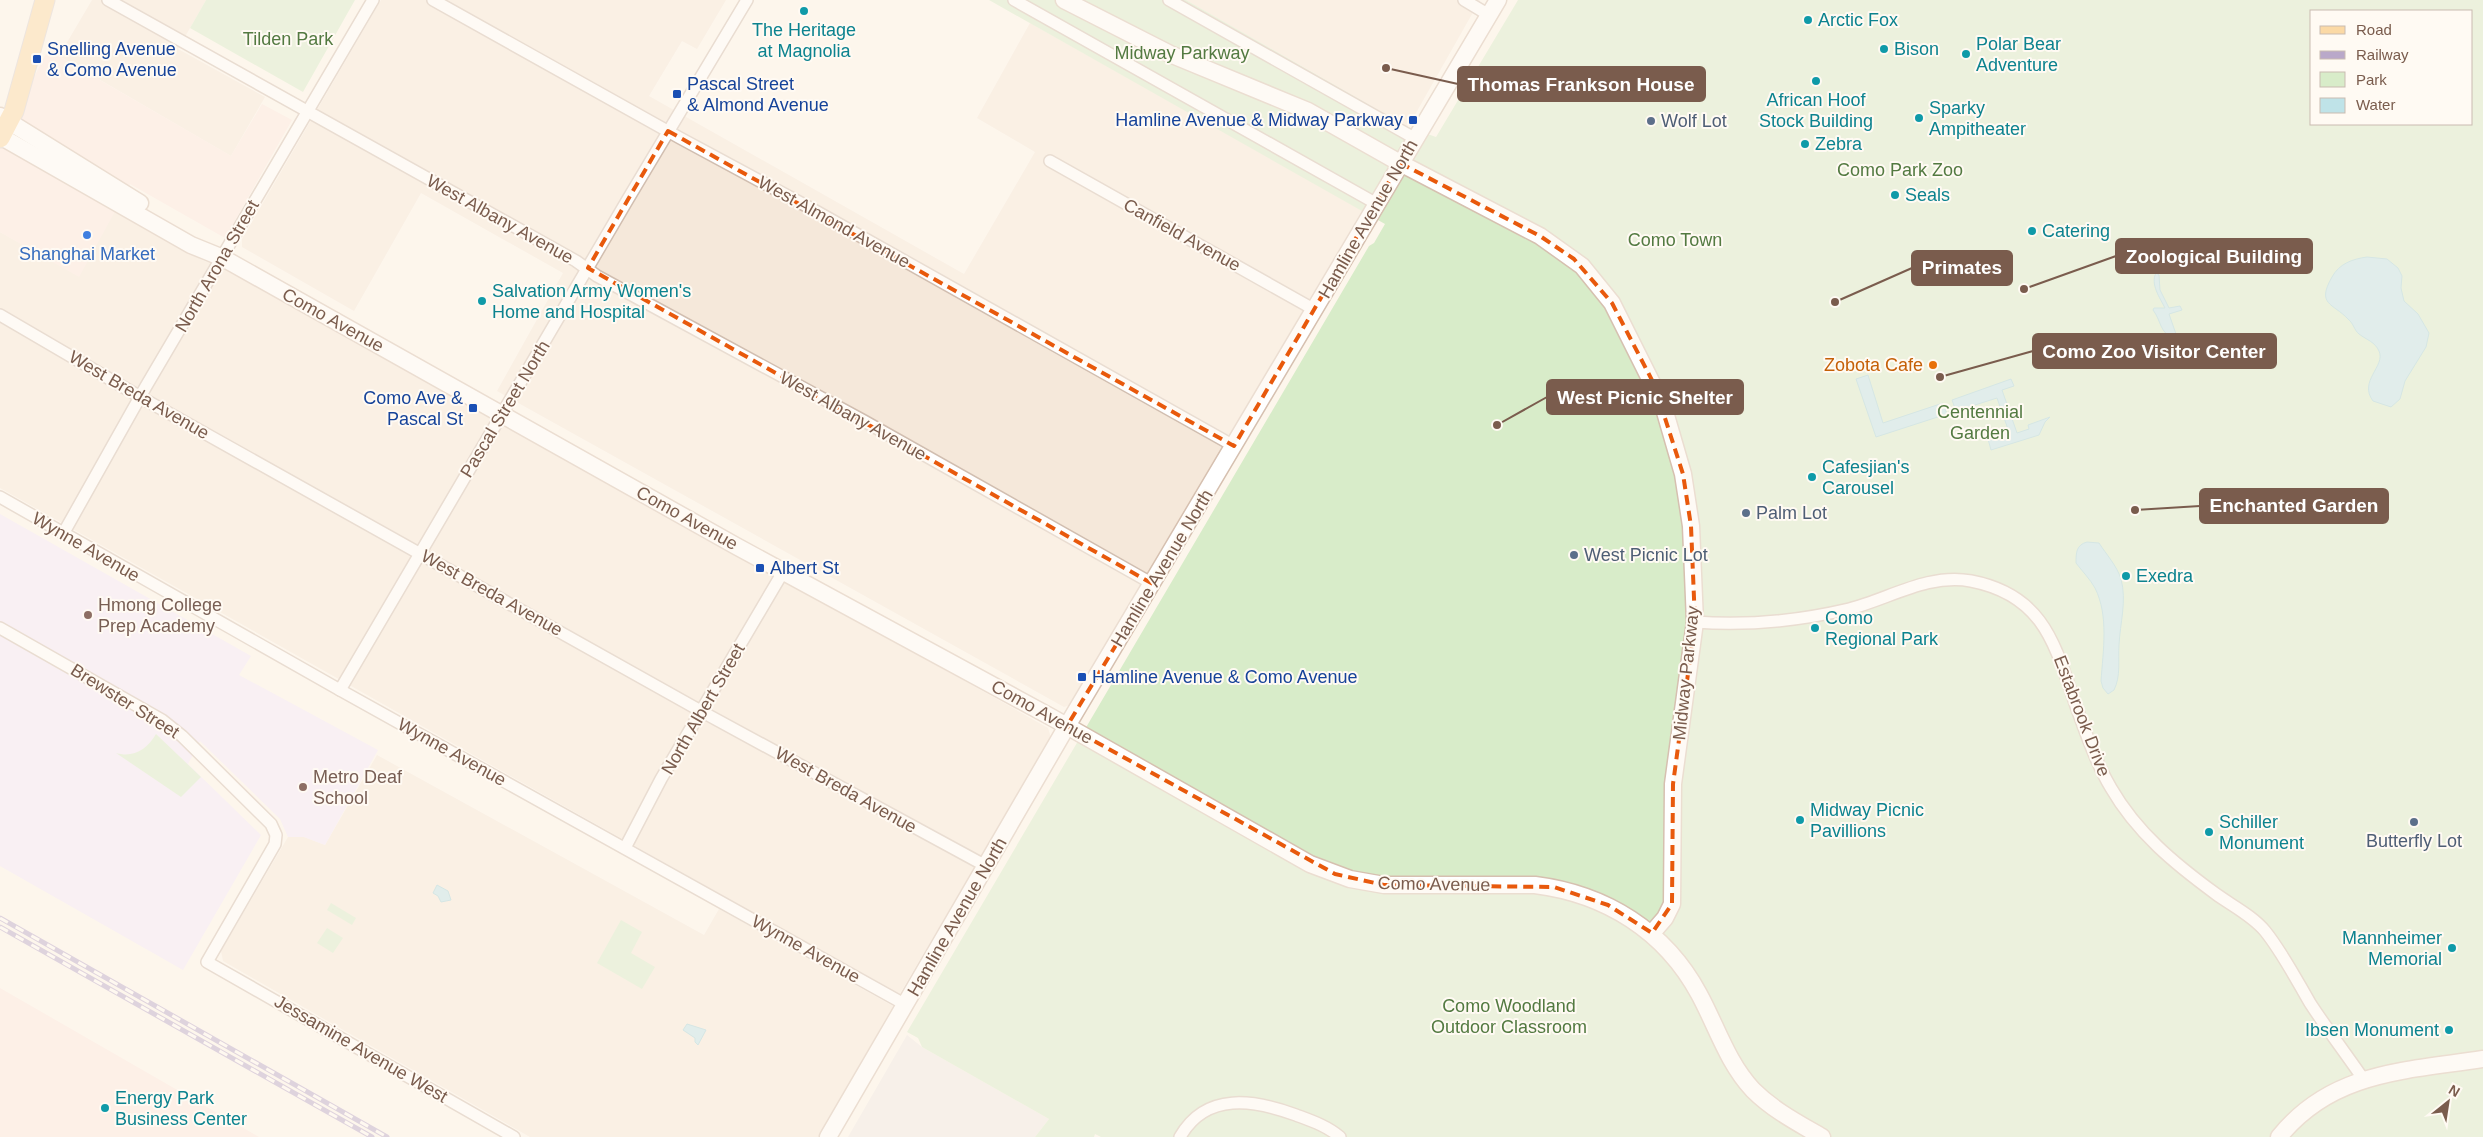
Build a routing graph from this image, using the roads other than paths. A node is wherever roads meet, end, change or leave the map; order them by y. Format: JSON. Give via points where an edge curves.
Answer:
{"nodes":[{"id":1,"x":45,"y":0,"type":"edge"},
{"id":2,"x":108,"y":0,"type":"edge"},
{"id":3,"x":373,"y":0,"type":"edge"},
{"id":4,"x":433,"y":0,"type":"edge"},
{"id":5,"x":747,"y":0,"type":"edge"},
{"id":6,"x":1014,"y":0,"type":"edge"},
{"id":7,"x":1064,"y":0,"type":"edge"},
{"id":8,"x":1169,"y":0,"type":"edge"},
{"id":9,"x":1464,"y":0,"type":"edge"},
{"id":10,"x":1498,"y":0,"type":"edge"},
{"id":11,"x":1489,"y":15,"type":"junction"},
{"id":12,"x":307,"y":111,"type":"junction"},
{"id":13,"x":2,"y":129,"type":"edge"},
{"id":14,"x":668,"y":131,"type":"junction"},
{"id":15,"x":1416,"y":138,"type":"junction"},
{"id":16,"x":1050,"y":161,"type":"dead end"},
{"id":17,"x":1400,"y":163,"type":"junction"},
{"id":18,"x":1377,"y":204,"type":"junction"},
{"id":19,"x":222,"y":258,"type":"junction"},
{"id":20,"x":588,"y":268,"type":"junction"},
{"id":21,"x":1315,"y":310,"type":"junction"},
{"id":22,"x":0,"y":315,"type":"edge"},
{"id":23,"x":141,"y":397,"type":"junction"},
{"id":24,"x":502,"y":414,"type":"junction"},
{"id":25,"x":1234,"y":446,"type":"junction"},
{"id":26,"x":0,"y":497,"type":"edge"},
{"id":27,"x":63,"y":534,"type":"junction"},
{"id":28,"x":421,"y":553,"type":"junction"},
{"id":29,"x":783,"y":572,"type":"junction"},
{"id":30,"x":1153,"y":584,"type":"junction"},
{"id":31,"x":1695,"y":622,"type":"junction"},
{"id":32,"x":0,"y":628,"type":"edge"},
{"id":33,"x":340,"y":690,"type":"junction"},
{"id":34,"x":701,"y":711,"type":"junction"},
{"id":35,"x":1067,"y":726,"type":"junction"},
{"id":36,"x":626,"y":848,"type":"junction"},
{"id":37,"x":986,"y":866,"type":"junction"},
{"id":38,"x":1652,"y":933,"type":"junction"},
{"id":39,"x":207,"y":962,"type":"joint"},
{"id":40,"x":906,"y":1005,"type":"junction"},
{"id":41,"x":2483,"y":1059,"type":"edge"},
{"id":42,"x":2364,"y":1080,"type":"junction"},
{"id":43,"x":1183,"y":1133,"type":"edge"},
{"id":44,"x":514,"y":1137,"type":"edge"},
{"id":45,"x":828,"y":1137,"type":"edge"},
{"id":46,"x":1340,"y":1137,"type":"edge"},
{"id":47,"x":1822,"y":1137,"type":"edge"},
{"id":48,"x":2280,"y":1137,"type":"edge"}],
"edges":[{"from":1,"to":13,"type":"main road","via":[[14,111]]},
{"from":2,"to":12,"type":"street","name":"West Albany Avenue"},
{"from":3,"to":12,"type":"street","name":"North Arona Street"},
{"from":4,"to":14,"type":"street","name":"West Almond Avenue"},
{"from":5,"to":14,"type":"street","name":"Pascal Street North"},
{"from":6,"to":18,"type":"street"},
{"from":7,"to":17,"type":"street","name":"Midway Parkway","via":[[1163,51],[1308,111]]},
{"from":8,"to":15,"type":"street"},
{"from":9,"to":11,"type":"street"},
{"from":10,"to":11,"type":"street","name":"Hamline Avenue North"},
{"from":11,"to":15,"type":"street","name":"Hamline Avenue North"},
{"from":12,"to":19,"type":"street","name":"North Arona Street"},
{"from":12,"to":20,"type":"street","name":"West Albany Avenue"},
{"from":13,"to":19,"type":"street","name":"Como Avenue","via":[[210,248]]},
{"from":14,"to":20,"type":"street","name":"Pascal Street North"},
{"from":14,"to":25,"type":"street","name":"West Almond Avenue","via":[[756,177]]},
{"from":15,"to":17,"type":"street","name":"Hamline Avenue North"},
{"from":16,"to":21,"type":"street","name":"Canfield Avenue"},
{"from":17,"to":18,"type":"street","name":"Hamline Avenue North"},
{"from":17,"to":31,"type":"street","name":"Midway Parkway","via":[[1554,244],[1588,271],[1612,303],[1660,398],[1683,474],[1691,526]]},
{"from":18,"to":21,"type":"street","name":"Hamline Avenue North"},
{"from":19,"to":23,"type":"street","name":"North Arona Street"},
{"from":19,"to":24,"type":"street","name":"Como Avenue"},
{"from":20,"to":24,"type":"street","name":"Pascal Street North"},
{"from":20,"to":30,"type":"street","name":"West Albany Avenue","via":[[597,276]]},
{"from":21,"to":25,"type":"street","name":"Hamline Avenue North"},
{"from":22,"to":23,"type":"street","name":"West Breda Avenue"},
{"from":23,"to":27,"type":"street","name":"North Arona Street"},
{"from":23,"to":28,"type":"street","name":"West Breda Avenue"},
{"from":24,"to":28,"type":"street","name":"Pascal Street North"},
{"from":24,"to":29,"type":"street","name":"Como Avenue"},
{"from":25,"to":30,"type":"street","name":"Hamline Avenue North"},
{"from":26,"to":27,"type":"street","name":"Wynne Avenue"},
{"from":27,"to":33,"type":"street","name":"Wynne Avenue"},
{"from":28,"to":33,"type":"street","name":"Pascal Street North"},
{"from":28,"to":34,"type":"street","name":"West Breda Avenue"},
{"from":29,"to":34,"type":"street","name":"North Albert Street"},
{"from":29,"to":35,"type":"street","name":"Como Avenue"},
{"from":30,"to":35,"type":"street","name":"Hamline Avenue North"},
{"from":31,"to":38,"type":"street","name":"Midway Parkway","via":[[1673,784],[1672,904]]},
{"from":31,"to":42,"type":"street","name":"Estabrook Drive","via":[[1765,623],[1807,618],[1948,579],[1971,581],[2010,594],[2028,607],[2060,654],[2096,754],[2123,809],[2151,843],[2264,930]]},
{"from":32,"to":39,"type":"street","name":"Brewster Street","via":[[162,720],[267,820],[276,835],[276,844]]},
{"from":33,"to":36,"type":"street","name":"Wynne Avenue"},
{"from":34,"to":36,"type":"street","name":"North Albert Street"},
{"from":34,"to":37,"type":"street","name":"West Breda Avenue"},
{"from":35,"to":37,"type":"street","name":"Hamline Avenue North"},
{"from":35,"to":38,"type":"street","name":"Como Avenue","via":[[1295,856],[1335,874],[1384,885],[1536,884],[1554,887],[1591,897]]},
{"from":36,"to":40,"type":"street","name":"Wynne Avenue"},
{"from":37,"to":40,"type":"street","name":"Hamline Avenue North"},
{"from":38,"to":47,"type":"street","name":"Como Avenue","via":[[1690,980],[1723,1047],[1749,1085],[1779,1111]]},
{"from":39,"to":44,"type":"street","name":"Jessamine Avenue West"},
{"from":40,"to":45,"type":"street","name":"Hamline Avenue North"},
{"from":41,"to":42,"type":"street"},
{"from":42,"to":48,"type":"street","via":[[2321,1098]]},
{"from":43,"to":46,"type":"street","via":[[1209,1110],[1239,1101],[1293,1114],[1330,1128]]}]}
